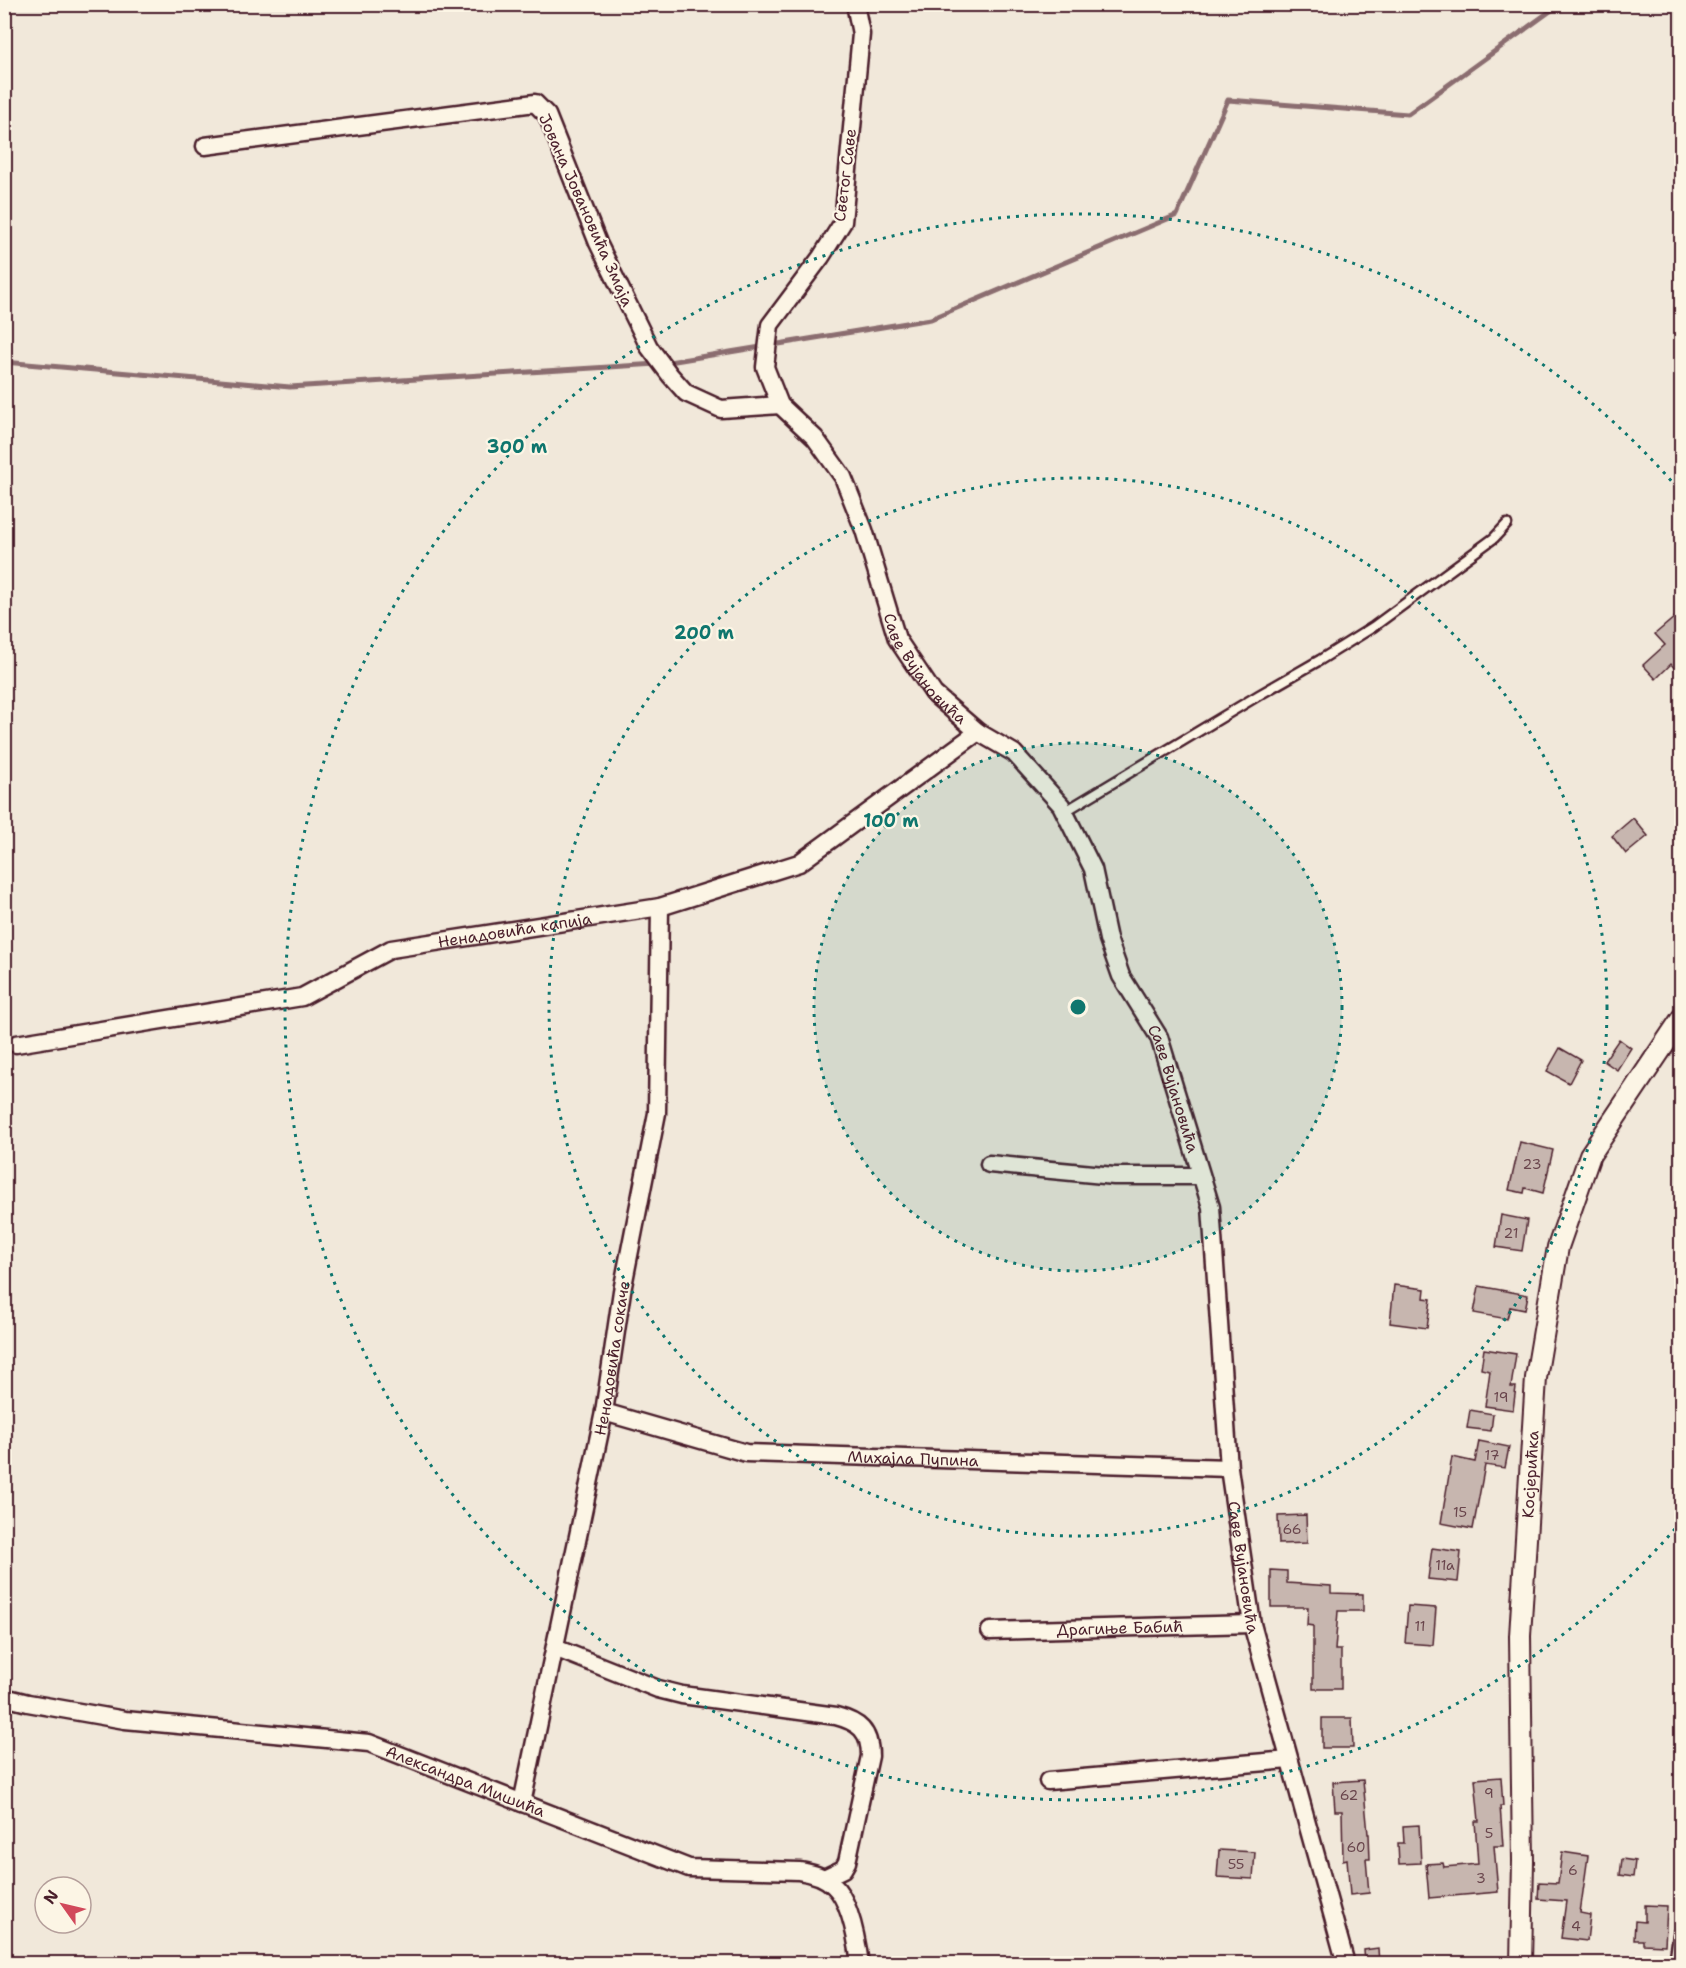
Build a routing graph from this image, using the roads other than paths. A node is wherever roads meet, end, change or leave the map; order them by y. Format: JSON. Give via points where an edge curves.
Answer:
{"nodes":[{"id":1,"x":855,"y":4,"type":"edge"},
{"id":2,"x":205,"y":146,"type":"dead end"},
{"id":3,"x":770,"y":326,"type":"joint"},
{"id":4,"x":780,"y":405,"type":"junction"},
{"id":5,"x":1508,"y":524,"type":"dead end"},
{"id":6,"x":978,"y":732,"type":"junction"},
{"id":7,"x":1064,"y":812,"type":"junction"},
{"id":8,"x":660,"y":907,"type":"junction"},
{"id":9,"x":1682,"y":1018,"type":"edge"},
{"id":10,"x":16,"y":1044,"type":"dead end"},
{"id":11,"x":989,"y":1164,"type":"dead end"},
{"id":12,"x":1201,"y":1176,"type":"junction"},
{"id":13,"x":604,"y":1412,"type":"junction"},
{"id":14,"x":1229,"y":1468,"type":"junction"},
{"id":15,"x":1252,"y":1624,"type":"junction"},
{"id":16,"x":990,"y":1631,"type":"dead end"},
{"id":17,"x":555,"y":1648,"type":"junction"},
{"id":18,"x":4,"y":1697,"type":"edge"},
{"id":19,"x":1289,"y":1761,"type":"junction"},
{"id":20,"x":1048,"y":1781,"type":"dead end"},
{"id":21,"x":522,"y":1803,"type":"junction"},
{"id":22,"x":824,"y":1878,"type":"junction"},
{"id":23,"x":1682,"y":1935,"type":"edge"},
{"id":24,"x":860,"y":1964,"type":"edge"},
{"id":25,"x":1346,"y":1964,"type":"edge"},
{"id":26,"x":1521,"y":1964,"type":"edge"},
{"id":27,"x":1678,"y":1964,"type":"edge"}],
"edges":[{"from":1,"to":3,"type":"street","name":"Светог Саве","via":[[861,34],[843,222]]},
{"from":2,"to":4,"type":"street","name":"Јована Јовановића Змаја","via":[[535,103],[547,115],[598,243],[649,347],[670,375],[686,393],[721,410]]},
{"from":3,"to":4,"type":"street","name":"Саве Вујановића","via":[[765,367]]},
{"from":4,"to":6,"type":"street","name":"Саве Вујановића","via":[[815,438],[843,477],[864,530],[897,639],[934,694]]},
{"from":5,"to":7,"type":"lane","via":[[1373,627]]},
{"from":6,"to":7,"type":"street","name":"Саве Вујановића","via":[[1014,753]]},
{"from":6,"to":8,"type":"street","name":"Ненадовића капија","via":[[799,863]]},
{"from":7,"to":12,"type":"street","name":"Саве Вујановића","via":[[1093,869],[1108,939],[1121,976],[1159,1037]]},
{"from":8,"to":10,"type":"street","name":"Ненадовића капија","via":[[391,949],[302,998]]},
{"from":8,"to":13,"type":"street","name":"Ненадовића сокаче","via":[[657,1113],[622,1291]]},
{"from":9,"to":26,"type":"street","name":"Косјерићка","via":[[1590,1155],[1557,1247],[1536,1378],[1520,1636]]},
{"from":11,"to":12,"type":"street","via":[[1114,1176]]},
{"from":12,"to":14,"type":"street","name":"Саве Вујановића","via":[[1211,1207]]},
{"from":13,"to":14,"type":"street","name":"Михајла Пупина","via":[[746,1453]]},
{"from":13,"to":17,"type":"street","name":"Ненадовића сокаче"},
{"from":14,"to":15,"type":"street","name":"Саве Вујановића"},
{"from":15,"to":16,"type":"street","name":"Драгиње Бабић"},
{"from":15,"to":19,"type":"street","name":"Саве Вујановића"},
{"from":17,"to":21,"type":"street","name":"Ненадовића сокаче"},
{"from":17,"to":22,"type":"street","via":[[658,1689],[836,1716],[862,1728],[870,1743],[870,1756],[847,1862],[843,1869]]},
{"from":18,"to":21,"type":"street","name":"Александра Мишића","via":[[125,1719],[369,1743]]},
{"from":19,"to":20,"type":"street"},
{"from":19,"to":25,"type":"street","name":"Саве Вујановића"},
{"from":21,"to":22,"type":"street","name":"Александра Мишића","via":[[689,1868],[799,1871]]},
{"from":22,"to":24,"type":"street","via":[[838,1890],[847,1908]]},
{"from":23,"to":27,"type":"street"}]}
